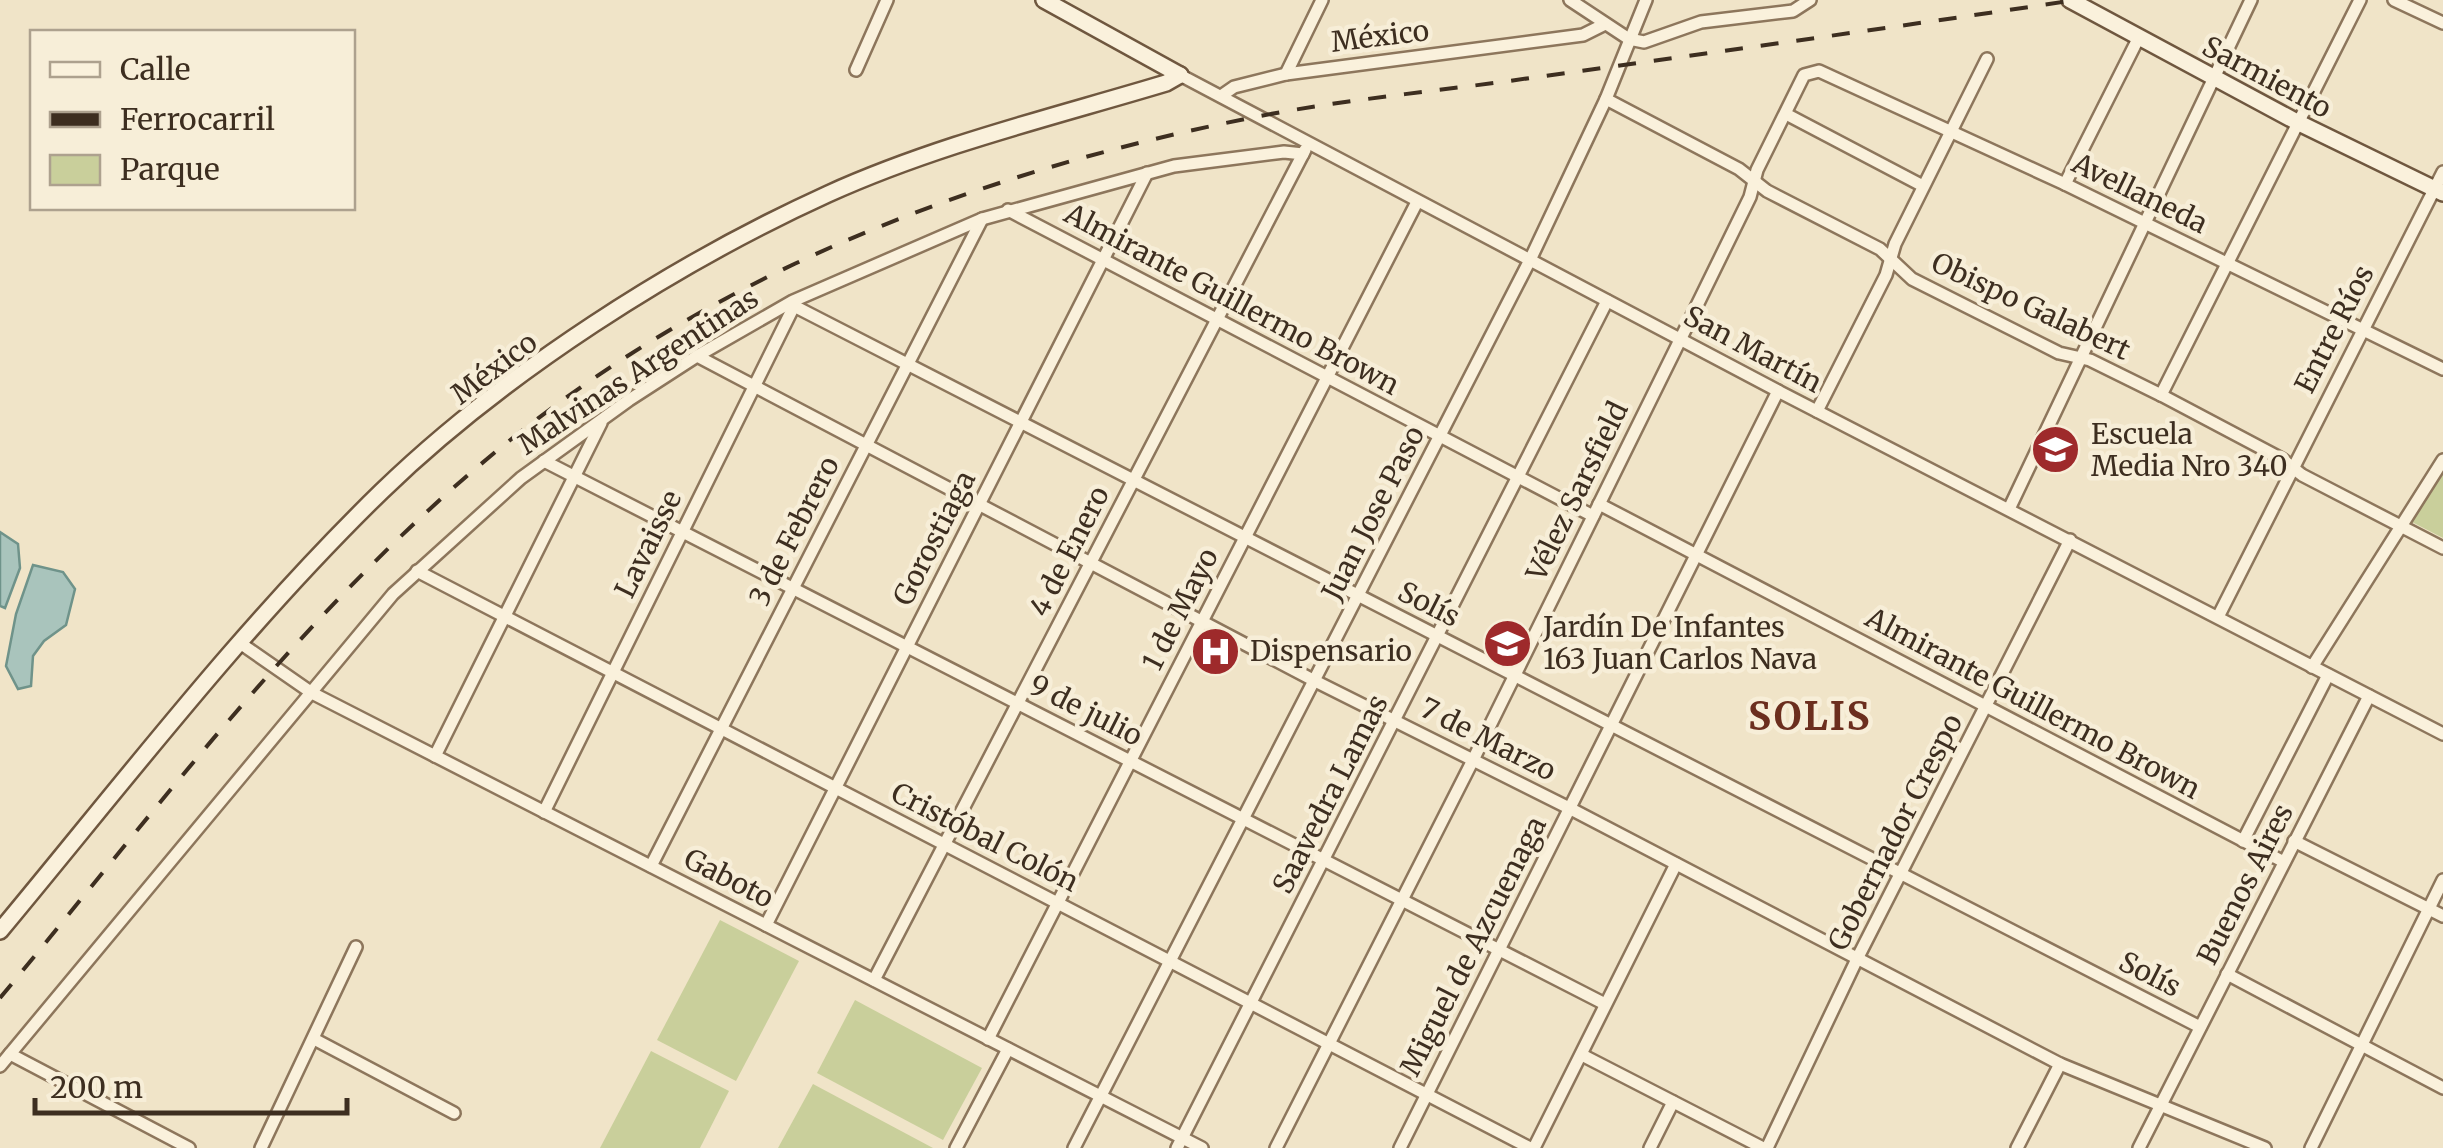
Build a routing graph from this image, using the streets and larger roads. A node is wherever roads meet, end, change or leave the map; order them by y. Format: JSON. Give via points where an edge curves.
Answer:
{"nodes":[{"id":1,"x":887,"y":0,"type":"edge"},
{"id":2,"x":1044,"y":0,"type":"edge"},
{"id":3,"x":1322,"y":0,"type":"edge"},
{"id":4,"x":1570,"y":0,"type":"edge"},
{"id":5,"x":1646,"y":0,"type":"edge"},
{"id":6,"x":1810,"y":0,"type":"edge"},
{"id":7,"x":2070,"y":0,"type":"edge"},
{"id":8,"x":2251,"y":0,"type":"edge"},
{"id":9,"x":2360,"y":0,"type":"edge"},
{"id":10,"x":2394,"y":0,"type":"edge"},
{"id":11,"x":1069,"y":6,"type":"edge"},
{"id":12,"x":2443,"y":23,"type":"edge"},
{"id":13,"x":1605,"y":24,"type":"junction"},
{"id":14,"x":2139,"y":37,"type":"junction"},
{"id":15,"x":1629,"y":38,"type":"junction"},
{"id":16,"x":1987,"y":59,"type":"dead end"},
{"id":17,"x":856,"y":70,"type":"dead end"},
{"id":18,"x":1812,"y":71,"type":"joint"},
{"id":19,"x":1180,"y":74,"type":"junction"},
{"id":20,"x":1286,"y":74,"type":"junction"},
{"id":21,"x":2214,"y":78,"type":"junction"},
{"id":22,"x":1222,"y":96,"type":"junction"},
{"id":23,"x":1606,"y":100,"type":"junction"},
{"id":24,"x":1786,"y":114,"type":"junction"},
{"id":25,"x":2298,"y":122,"type":"junction"},
{"id":26,"x":1950,"y":132,"type":"junction"},
{"id":27,"x":1305,"y":149,"type":"junction"},
{"id":28,"x":2443,"y":172,"type":"edge"},
{"id":29,"x":1147,"y":173,"type":"junction"},
{"id":30,"x":1754,"y":182,"type":"junction"},
{"id":31,"x":2065,"y":184,"type":"junction"},
{"id":32,"x":1923,"y":186,"type":"junction"},
{"id":33,"x":2438,"y":191,"type":"edge"},
{"id":34,"x":1417,"y":202,"type":"junction"},
{"id":35,"x":1008,"y":210,"type":"junction"},
{"id":36,"x":982,"y":218,"type":"junction"},
{"id":37,"x":2143,"y":222,"type":"junction"},
{"id":38,"x":1103,"y":260,"type":"junction"},
{"id":39,"x":1530,"y":260,"type":"junction"},
{"id":40,"x":1891,"y":260,"type":"junction"},
{"id":41,"x":2227,"y":263,"type":"junction"},
{"id":42,"x":1607,"y":302,"type":"junction"},
{"id":43,"x":795,"y":304,"type":"junction"},
{"id":44,"x":1217,"y":320,"type":"junction"},
{"id":45,"x":2362,"y":328,"type":"junction"},
{"id":46,"x":1681,"y":338,"type":"junction"},
{"id":47,"x":697,"y":356,"type":"junction"},
{"id":48,"x":2080,"y":359,"type":"junction"},
{"id":49,"x":909,"y":366,"type":"junction"},
{"id":50,"x":2443,"y":369,"type":"edge"},
{"id":51,"x":1327,"y":378,"type":"junction"},
{"id":52,"x":754,"y":386,"type":"junction"},
{"id":53,"x":1778,"y":391,"type":"junction"},
{"id":54,"x":2162,"y":395,"type":"junction"},
{"id":55,"x":1818,"y":410,"type":"junction"},
{"id":56,"x":602,"y":419,"type":"junction"},
{"id":57,"x":1020,"y":423,"type":"junction"},
{"id":58,"x":1440,"y":436,"type":"junction"},
{"id":59,"x":866,"y":445,"type":"junction"},
{"id":60,"x":544,"y":460,"type":"junction"},
{"id":61,"x":2443,"y":460,"type":"edge"},
{"id":62,"x":2292,"y":467,"type":"junction"},
{"id":63,"x":575,"y":476,"type":"junction"},
{"id":64,"x":1518,"y":477,"type":"junction"},
{"id":65,"x":1133,"y":481,"type":"junction"},
{"id":66,"x":979,"y":504,"type":"junction"},
{"id":67,"x":1599,"y":504,"type":"junction"},
{"id":68,"x":2009,"y":509,"type":"junction"},
{"id":69,"x":1593,"y":516,"type":"junction"},
{"id":70,"x":2400,"y":526,"type":"junction"},
{"id":71,"x":682,"y":532,"type":"junction"},
{"id":72,"x":1245,"y":538,"type":"junction"},
{"id":73,"x":2070,"y":540,"type":"junction"},
{"id":74,"x":2443,"y":548,"type":"edge"},
{"id":75,"x":1696,"y":555,"type":"junction"},
{"id":76,"x":1091,"y":563,"type":"junction"},
{"id":77,"x":416,"y":571,"type":"junction"},
{"id":78,"x":793,"y":588,"type":"junction"},
{"id":79,"x":1358,"y":596,"type":"junction"},
{"id":80,"x":505,"y":617,"type":"junction"},
{"id":81,"x":2218,"y":618,"type":"junction"},
{"id":82,"x":1202,"y":622,"type":"junction"},
{"id":83,"x":1438,"y":636,"type":"junction"},
{"id":84,"x":240,"y":643,"type":"junction"},
{"id":85,"x":907,"y":646,"type":"junction"},
{"id":86,"x":2312,"y":667,"type":"junction"},
{"id":87,"x":613,"y":673,"type":"junction"},
{"id":88,"x":2328,"y":675,"type":"junction"},
{"id":89,"x":1514,"y":676,"type":"junction"},
{"id":90,"x":1315,"y":681,"type":"junction"},
{"id":91,"x":312,"y":692,"type":"junction"},
{"id":92,"x":2368,"y":696,"type":"junction"},
{"id":93,"x":1018,"y":704,"type":"junction"},
{"id":94,"x":1987,"y":706,"type":"junction"},
{"id":95,"x":1395,"y":720,"type":"junction"},
{"id":96,"x":1610,"y":725,"type":"junction"},
{"id":97,"x":721,"y":729,"type":"junction"},
{"id":98,"x":2443,"y":734,"type":"edge"},
{"id":99,"x":434,"y":756,"type":"junction"},
{"id":100,"x":1130,"y":760,"type":"junction"},
{"id":101,"x":1473,"y":760,"type":"junction"},
{"id":102,"x":835,"y":788,"type":"junction"},
{"id":103,"x":1571,"y":809,"type":"junction"},
{"id":104,"x":544,"y":812,"type":"junction"},
{"id":105,"x":1243,"y":818,"type":"junction"},
{"id":106,"x":2244,"y":841,"type":"junction"},
{"id":107,"x":2294,"y":841,"type":"junction"},
{"id":108,"x":944,"y":845,"type":"junction"},
{"id":109,"x":1324,"y":860,"type":"junction"},
{"id":110,"x":2284,"y":862,"type":"junction"},
{"id":111,"x":1676,"y":864,"type":"junction"},
{"id":112,"x":651,"y":866,"type":"junction"},
{"id":113,"x":1901,"y":874,"type":"junction"},
{"id":114,"x":2443,"y":880,"type":"edge"},
{"id":115,"x":1402,"y":900,"type":"junction"},
{"id":116,"x":1057,"y":903,"type":"junction"},
{"id":117,"x":2429,"y":909,"type":"junction"},
{"id":118,"x":2443,"y":916,"type":"edge"},
{"id":119,"x":766,"y":925,"type":"junction"},
{"id":120,"x":0,"y":931,"type":"edge"},
{"id":121,"x":356,"y":947,"type":"dead end"},
{"id":122,"x":1499,"y":950,"type":"junction"},
{"id":123,"x":1858,"y":958,"type":"junction"},
{"id":124,"x":1170,"y":962,"type":"junction"},
{"id":125,"x":2227,"y":974,"type":"junction"},
{"id":126,"x":874,"y":980,"type":"junction"},
{"id":127,"x":1252,"y":1004,"type":"junction"},
{"id":128,"x":1606,"y":1004,"type":"junction"},
{"id":129,"x":2200,"y":1027,"type":"junction"},
{"id":130,"x":314,"y":1039,"type":"junction"},
{"id":131,"x":988,"y":1039,"type":"junction"},
{"id":132,"x":1328,"y":1044,"type":"junction"},
{"id":133,"x":2362,"y":1045,"type":"junction"},
{"id":134,"x":1008,"y":1049,"type":"junction"},
{"id":135,"x":10,"y":1054,"type":"junction"},
{"id":136,"x":1582,"y":1055,"type":"junction"},
{"id":137,"x":2060,"y":1064,"type":"junction"},
{"id":138,"x":0,"y":1066,"type":"edge"},
{"id":139,"x":2443,"y":1088,"type":"edge"},
{"id":140,"x":1427,"y":1094,"type":"junction"},
{"id":141,"x":1101,"y":1096,"type":"junction"},
{"id":142,"x":1672,"y":1102,"type":"junction"},
{"id":143,"x":2160,"y":1106,"type":"junction"},
{"id":144,"x":454,"y":1113,"type":"dead end"},
{"id":145,"x":1180,"y":1143,"type":"edge"},
{"id":146,"x":189,"y":1148,"type":"edge"},
{"id":147,"x":260,"y":1148,"type":"edge"},
{"id":148,"x":956,"y":1148,"type":"edge"},
{"id":149,"x":1074,"y":1148,"type":"edge"},
{"id":150,"x":1202,"y":1148,"type":"edge"},
{"id":151,"x":1276,"y":1148,"type":"edge"},
{"id":152,"x":1400,"y":1148,"type":"edge"},
{"id":153,"x":1532,"y":1148,"type":"edge"},
{"id":154,"x":1650,"y":1148,"type":"edge"},
{"id":155,"x":1765,"y":1148,"type":"edge"},
{"id":156,"x":2017,"y":1148,"type":"edge"},
{"id":157,"x":2139,"y":1148,"type":"edge"},
{"id":158,"x":2265,"y":1148,"type":"edge"},
{"id":159,"x":2311,"y":1148,"type":"edge"}],
"edges":[{"from":1,"to":17,"type":"street"},
{"from":2,"to":11,"type":"street","name":"San Martín"},
{"from":3,"to":20,"type":"street"},
{"from":4,"to":13,"type":"street"},
{"from":5,"to":15,"type":"street","name":"Juan Jose Paso"},
{"from":6,"to":15,"type":"street","via":[[1792,11],[1701,22],[1650,42]]},
{"from":7,"to":14,"type":"street","name":"Sarmiento"},
{"from":8,"to":21,"type":"street"},
{"from":9,"to":25,"type":"street"},
{"from":10,"to":12,"type":"street"},
{"from":11,"to":19,"type":"street","name":"San Martín"},
{"from":13,"to":15,"type":"street"},
{"from":13,"to":20,"type":"street","name":"México","via":[[1583,35]]},
{"from":14,"to":21,"type":"street","name":"Sarmiento"},
{"from":14,"to":31,"type":"street"},
{"from":15,"to":23,"type":"street","name":"Juan Jose Paso"},
{"from":16,"to":26,"type":"street"},
{"from":18,"to":24,"type":"street","name":"Vélez Sarsfield"},
{"from":18,"to":26,"type":"street","name":"Avellaneda"},
{"from":19,"to":22,"type":"street","name":"San Martín"},
{"from":19,"to":84,"type":"street","name":"México","via":[[874,175],[701,258],[590,327],[472,414],[385,488]]},
{"from":20,"to":22,"type":"street","name":"México"},
{"from":21,"to":25,"type":"street","name":"Sarmiento"},
{"from":21,"to":37,"type":"street"},
{"from":22,"to":27,"type":"street","name":"San Martín"},
{"from":23,"to":30,"type":"street","name":"Obispo Galabert"},
{"from":23,"to":39,"type":"street","name":"Juan Jose Paso"},
{"from":24,"to":30,"type":"street","name":"Vélez Sarsfield"},
{"from":24,"to":32,"type":"street"},
{"from":25,"to":33,"type":"street","name":"Sarmiento"},
{"from":25,"to":41,"type":"street"},
{"from":26,"to":31,"type":"street","name":"Avellaneda"},
{"from":26,"to":32,"type":"street"},
{"from":27,"to":29,"type":"street","name":"Malvinas Argentinas"},
{"from":27,"to":34,"type":"street","name":"San Martín"},
{"from":27,"to":44,"type":"street","name":"4 de Enero"},
{"from":28,"to":33,"type":"street","name":"Entre Ríos"},
{"from":29,"to":35,"type":"street","name":"Malvinas Argentinas"},
{"from":29,"to":38,"type":"street","name":"Gorostiaga"},
{"from":30,"to":40,"type":"street","name":"Obispo Galabert"},
{"from":30,"to":46,"type":"street","name":"Vélez Sarsfield"},
{"from":31,"to":37,"type":"street","name":"Avellaneda"},
{"from":32,"to":40,"type":"street"},
{"from":33,"to":45,"type":"street","name":"Entre Ríos"},
{"from":34,"to":39,"type":"street","name":"San Martín"},
{"from":34,"to":51,"type":"street","name":"1 de Mayo"},
{"from":35,"to":36,"type":"street","name":"Malvinas Argentinas"},
{"from":35,"to":38,"type":"street","name":"Almirante Guillermo Brown"},
{"from":36,"to":43,"type":"street","name":"Malvinas Argentinas"},
{"from":36,"to":49,"type":"street","name":"3 de Febrero"},
{"from":37,"to":41,"type":"street","name":"Avellaneda"},
{"from":37,"to":48,"type":"street"},
{"from":38,"to":44,"type":"street","name":"Almirante Guillermo Brown"},
{"from":38,"to":57,"type":"street","name":"Gorostiaga"},
{"from":39,"to":42,"type":"street","name":"San Martín"},
{"from":39,"to":58,"type":"street","name":"Juan Jose Paso"},
{"from":40,"to":48,"type":"street","name":"Obispo Galabert","via":[[1912,279]]},
{"from":40,"to":55,"type":"street"},
{"from":41,"to":45,"type":"street","name":"Avellaneda"},
{"from":41,"to":54,"type":"street"},
{"from":42,"to":46,"type":"street","name":"San Martín"},
{"from":42,"to":64,"type":"street","name":"Saavedra Lamas"},
{"from":43,"to":47,"type":"street","name":"Malvinas Argentinas"},
{"from":43,"to":49,"type":"street","name":"Solís"},
{"from":43,"to":52,"type":"street","name":"Lavaisse"},
{"from":44,"to":51,"type":"street","name":"Almirante Guillermo Brown"},
{"from":44,"to":65,"type":"street","name":"4 de Enero"},
{"from":45,"to":50,"type":"street","name":"Avellaneda"},
{"from":45,"to":62,"type":"street","name":"Entre Ríos"},
{"from":46,"to":53,"type":"street","name":"San Martín"},
{"from":46,"to":67,"type":"street","name":"Vélez Sarsfield"},
{"from":47,"to":52,"type":"street","name":"7 de Marzo"},
{"from":47,"to":56,"type":"street","name":"Malvinas Argentinas"},
{"from":48,"to":54,"type":"street","name":"Obispo Galabert"},
{"from":48,"to":68,"type":"street"},
{"from":49,"to":57,"type":"street","name":"Solís"},
{"from":49,"to":59,"type":"street","name":"3 de Febrero"},
{"from":51,"to":58,"type":"street","name":"Almirante Guillermo Brown"},
{"from":51,"to":72,"type":"street","name":"1 de Mayo"},
{"from":52,"to":59,"type":"street","name":"7 de Marzo"},
{"from":52,"to":71,"type":"street","name":"Lavaisse"},
{"from":53,"to":55,"type":"street","name":"San Martín"},
{"from":53,"to":75,"type":"street","name":"Miguel de Azcuenaga"},
{"from":54,"to":62,"type":"street","name":"Obispo Galabert"},
{"from":55,"to":68,"type":"street","name":"San Martín"},
{"from":56,"to":60,"type":"street","name":"Malvinas Argentinas"},
{"from":56,"to":63,"type":"street"},
{"from":57,"to":65,"type":"street","name":"Solís"},
{"from":57,"to":66,"type":"street","name":"Gorostiaga"},
{"from":58,"to":64,"type":"street","name":"Almirante Guillermo Brown"},
{"from":58,"to":79,"type":"street","name":"Juan Jose Paso"},
{"from":59,"to":66,"type":"street","name":"7 de Marzo"},
{"from":59,"to":78,"type":"street","name":"3 de Febrero"},
{"from":60,"to":63,"type":"street","name":"9 de julio"},
{"from":60,"to":77,"type":"street","name":"Malvinas Argentinas"},
{"from":61,"to":70,"type":"street"},
{"from":62,"to":70,"type":"street","name":"Obispo Galabert"},
{"from":62,"to":81,"type":"street","name":"Entre Ríos"},
{"from":63,"to":71,"type":"street","name":"9 de julio"},
{"from":63,"to":80,"type":"street"},
{"from":64,"to":69,"type":"street","name":"Almirante Guillermo Brown"},
{"from":64,"to":83,"type":"street","name":"Saavedra Lamas"},
{"from":65,"to":72,"type":"street","name":"Solís"},
{"from":65,"to":76,"type":"street","name":"4 de Enero"},
{"from":66,"to":76,"type":"street","name":"7 de Marzo"},
{"from":66,"to":85,"type":"street","name":"Gorostiaga"},
{"from":67,"to":69,"type":"street","name":"Vélez Sarsfield"},
{"from":67,"to":75,"type":"street","name":"Almirante Guillermo Brown"},
{"from":68,"to":73,"type":"street","name":"San Martín"},
{"from":69,"to":89,"type":"street","name":"Vélez Sarsfield"},
{"from":70,"to":74,"type":"street","name":"Obispo Galabert"},
{"from":70,"to":86,"type":"street"},
{"from":71,"to":78,"type":"street","name":"9 de julio"},
{"from":71,"to":87,"type":"street","name":"Lavaisse"},
{"from":72,"to":79,"type":"street","name":"Solís"},
{"from":72,"to":82,"type":"street","name":"1 de Mayo"},
{"from":73,"to":81,"type":"street","name":"San Martín"},
{"from":73,"to":94,"type":"street","name":"Gobernador Crespo"},
{"from":75,"to":94,"type":"street","name":"Almirante Guillermo Brown"},
{"from":75,"to":96,"type":"street","name":"Miguel de Azcuenaga"},
{"from":76,"to":82,"type":"street","name":"7 de Marzo"},
{"from":76,"to":93,"type":"street","name":"4 de Enero"},
{"from":77,"to":80,"type":"street","name":"Cristóbal Colón"},
{"from":77,"to":91,"type":"street","name":"Malvinas Argentinas"},
{"from":78,"to":85,"type":"street","name":"9 de julio"},
{"from":78,"to":97,"type":"street","name":"3 de Febrero"},
{"from":79,"to":83,"type":"street","name":"Solís"},
{"from":79,"to":90,"type":"street","name":"Juan Jose Paso"},
{"from":80,"to":87,"type":"street","name":"Cristóbal Colón"},
{"from":80,"to":99,"type":"street"},
{"from":81,"to":86,"type":"street","name":"San Martín"},
{"from":82,"to":90,"type":"street","name":"7 de Marzo"},
{"from":82,"to":100,"type":"street","name":"1 de Mayo"},
{"from":83,"to":89,"type":"street","name":"Solís"},
{"from":83,"to":95,"type":"street","name":"Saavedra Lamas"},
{"from":84,"to":91,"type":"street","name":"Gaboto"},
{"from":84,"to":120,"type":"street","name":"México"},
{"from":85,"to":93,"type":"street","name":"9 de julio"},
{"from":85,"to":102,"type":"street","name":"Gorostiaga"},
{"from":86,"to":88,"type":"street","name":"San Martín"},
{"from":87,"to":97,"type":"street","name":"Cristóbal Colón"},
{"from":87,"to":104,"type":"street","name":"Lavaisse"},
{"from":88,"to":92,"type":"street","name":"San Martín"},
{"from":88,"to":106,"type":"street"},
{"from":89,"to":96,"type":"street","name":"Solís"},
{"from":89,"to":101,"type":"street","name":"Vélez Sarsfield"},
{"from":90,"to":95,"type":"street","name":"7 de Marzo"},
{"from":90,"to":105,"type":"street","name":"Juan Jose Paso"},
{"from":91,"to":99,"type":"street","name":"Gaboto"},
{"from":91,"to":135,"type":"street","name":"Malvinas Argentinas"},
{"from":92,"to":98,"type":"street","name":"San Martín"},
{"from":92,"to":107,"type":"street","name":"Buenos Aires"},
{"from":93,"to":100,"type":"street","name":"9 de julio"},
{"from":93,"to":108,"type":"street","name":"4 de Enero"},
{"from":94,"to":106,"type":"street","name":"Almirante Guillermo Brown"},
{"from":94,"to":113,"type":"street","name":"Gobernador Crespo"},
{"from":95,"to":101,"type":"street","name":"7 de Marzo"},
{"from":95,"to":109,"type":"street","name":"Saavedra Lamas"},
{"from":96,"to":103,"type":"street","name":"Miguel de Azcuenaga"},
{"from":96,"to":113,"type":"street","name":"Solís"},
{"from":97,"to":102,"type":"street","name":"Cristóbal Colón"},
{"from":97,"to":112,"type":"street","name":"3 de Febrero"},
{"from":99,"to":104,"type":"street","name":"Gaboto"},
{"from":100,"to":105,"type":"street","name":"9 de julio"},
{"from":100,"to":116,"type":"street","name":"1 de Mayo"},
{"from":101,"to":103,"type":"street","name":"7 de Marzo"},
{"from":101,"to":115,"type":"street","name":"Vélez Sarsfield"},
{"from":102,"to":108,"type":"street","name":"Cristóbal Colón"},
{"from":102,"to":119,"type":"street","name":"Gorostiaga"},
{"from":103,"to":111,"type":"street","name":"7 de Marzo"},
{"from":103,"to":122,"type":"street","name":"Miguel de Azcuenaga"},
{"from":104,"to":112,"type":"street","name":"Gaboto"},
{"from":105,"to":109,"type":"street","name":"9 de julio"},
{"from":105,"to":124,"type":"street","name":"Juan Jose Paso"},
{"from":106,"to":110,"type":"street","name":"Almirante Guillermo Brown"},
{"from":107,"to":110,"type":"street","name":"Buenos Aires"},
{"from":107,"to":117,"type":"street"},
{"from":108,"to":116,"type":"street","name":"Cristóbal Colón"},
{"from":108,"to":126,"type":"street","name":"4 de Enero"},
{"from":109,"to":115,"type":"street","name":"9 de julio"},
{"from":109,"to":127,"type":"street","name":"Saavedra Lamas"},
{"from":110,"to":125,"type":"street","name":"Buenos Aires"},
{"from":111,"to":123,"type":"street","name":"7 de Marzo"},
{"from":111,"to":128,"type":"street"},
{"from":112,"to":119,"type":"street","name":"Gaboto"},
{"from":113,"to":123,"type":"street","name":"Gobernador Crespo"},
{"from":113,"to":129,"type":"street","name":"Solís"},
{"from":114,"to":117,"type":"street"},
{"from":115,"to":122,"type":"street","name":"9 de julio"},
{"from":115,"to":132,"type":"street","name":"Vélez Sarsfield"},
{"from":116,"to":124,"type":"street","name":"Cristóbal Colón"},
{"from":116,"to":131,"type":"street","name":"1 de Mayo"},
{"from":117,"to":118,"type":"street"},
{"from":117,"to":133,"type":"street"},
{"from":119,"to":126,"type":"street","name":"Gaboto"},
{"from":121,"to":130,"type":"street"},
{"from":122,"to":128,"type":"street","name":"9 de julio"},
{"from":122,"to":140,"type":"street","name":"Miguel de Azcuenaga"},
{"from":123,"to":137,"type":"street","name":"7 de Marzo"},
{"from":123,"to":155,"type":"street","name":"Gobernador Crespo"},
{"from":124,"to":127,"type":"street","name":"Cristóbal Colón"},
{"from":124,"to":141,"type":"street","name":"Juan Jose Paso"},
{"from":125,"to":129,"type":"street","name":"Buenos Aires"},
{"from":125,"to":133,"type":"street","name":"Solís"},
{"from":126,"to":131,"type":"street","name":"Gaboto"},
{"from":127,"to":132,"type":"street","name":"Cristóbal Colón"},
{"from":127,"to":145,"type":"street","name":"Saavedra Lamas"},
{"from":128,"to":136,"type":"street"},
{"from":129,"to":143,"type":"street","name":"Buenos Aires"},
{"from":130,"to":144,"type":"street"},
{"from":130,"to":147,"type":"street"},
{"from":131,"to":134,"type":"street","name":"Gaboto"},
{"from":132,"to":140,"type":"street","name":"Cristóbal Colón"},
{"from":132,"to":151,"type":"street","name":"Vélez Sarsfield"},
{"from":133,"to":139,"type":"street","name":"Solís"},
{"from":133,"to":159,"type":"street"},
{"from":134,"to":141,"type":"street","name":"Gaboto"},
{"from":134,"to":148,"type":"street"},
{"from":135,"to":138,"type":"street","name":"Malvinas Argentinas"},
{"from":135,"to":146,"type":"street"},
{"from":136,"to":142,"type":"street"},
{"from":136,"to":153,"type":"street"},
{"from":137,"to":143,"type":"street","name":"7 de Marzo"},
{"from":137,"to":156,"type":"street"},
{"from":140,"to":152,"type":"street","name":"Miguel de Azcuenaga"},
{"from":140,"to":153,"type":"street","name":"Cristóbal Colón"},
{"from":141,"to":145,"type":"street","name":"Gaboto"},
{"from":141,"to":149,"type":"street","name":"Juan Jose Paso"},
{"from":142,"to":154,"type":"street"},
{"from":142,"to":155,"type":"street"},
{"from":143,"to":157,"type":"street","name":"Buenos Aires"},
{"from":143,"to":158,"type":"street","name":"7 de Marzo"},
{"from":145,"to":150,"type":"street","name":"Gaboto"}]}
